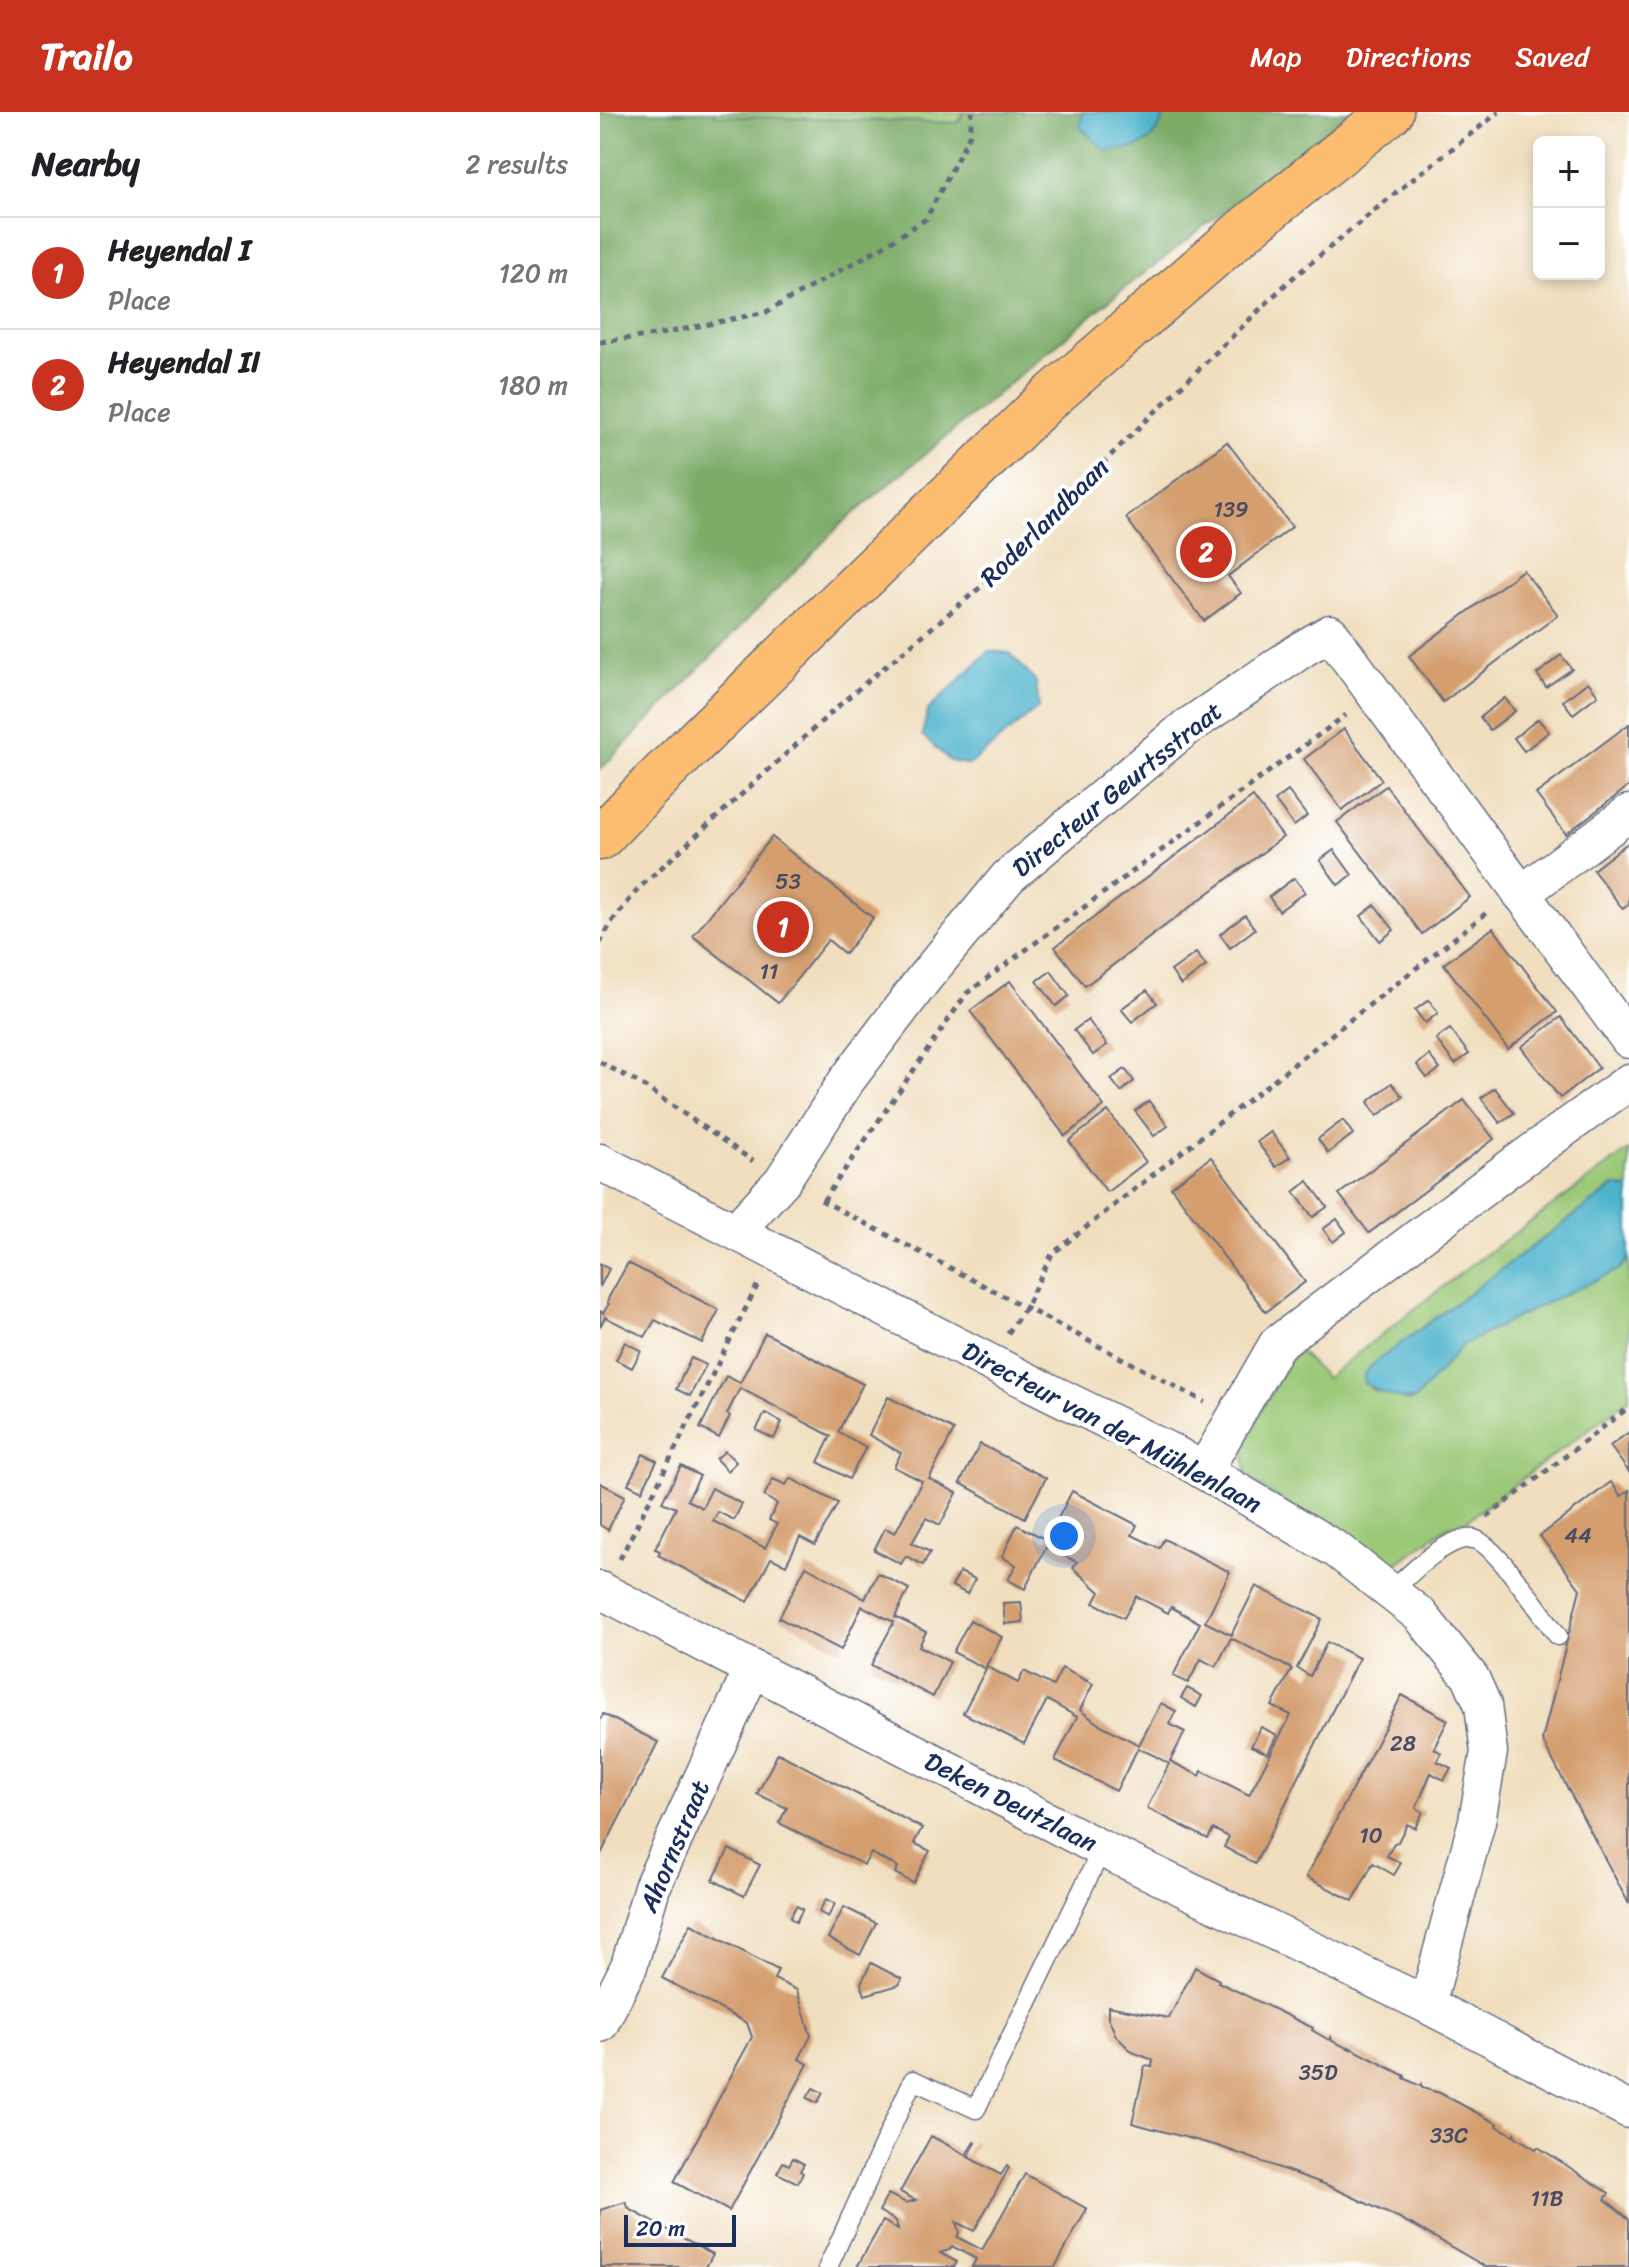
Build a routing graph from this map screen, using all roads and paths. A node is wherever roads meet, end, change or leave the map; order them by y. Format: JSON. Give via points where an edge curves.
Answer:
{"nodes":[{"id":1,"x":972,"y":112,"type":"edge"},
{"id":2,"x":1391,"y":112,"type":"edge"},
{"id":3,"x":1499,"y":112,"type":"edge"},
{"id":4,"x":600,"y":342,"type":"edge"},
{"id":5,"x":1349,"y":713,"type":"dead end"},
{"id":6,"x":1629,"y":813,"type":"edge"},
{"id":7,"x":600,"y":838,"type":"edge"},
{"id":8,"x":1520,"y":891,"type":"junction"},
{"id":9,"x":600,"y":943,"type":"edge"},
{"id":10,"x":1629,"y":1040,"type":"edge"},
{"id":11,"x":600,"y":1062,"type":"edge"},
{"id":12,"x":1629,"y":1082,"type":"edge"},
{"id":13,"x":600,"y":1162,"type":"edge"},
{"id":14,"x":782,"y":1181,"type":"junction"},
{"id":15,"x":823,"y":1201,"type":"junction"},
{"id":16,"x":736,"y":1231,"type":"junction"},
{"id":17,"x":775,"y":1251,"type":"junction"},
{"id":18,"x":1026,"y":1306,"type":"junction"},
{"id":19,"x":989,"y":1362,"type":"junction"},
{"id":20,"x":1629,"y":1407,"type":"edge"},
{"id":21,"x":1235,"y":1418,"type":"junction"},
{"id":22,"x":1204,"y":1471,"type":"junction"},
{"id":23,"x":1455,"y":1542,"type":"junction"},
{"id":24,"x":602,"y":1591,"type":"edge"},
{"id":25,"x":1392,"y":1591,"type":"junction"},
{"id":26,"x":1558,"y":1636,"type":"dead end"},
{"id":27,"x":752,"y":1670,"type":"junction"},
{"id":28,"x":1102,"y":1849,"type":"junction"},
{"id":29,"x":1427,"y":2005,"type":"junction"},
{"id":30,"x":600,"y":2024,"type":"edge"},
{"id":31,"x":1629,"y":2110,"type":"edge"},
{"id":32,"x":828,"y":2267,"type":"edge"}],
"edges":[{"from":1,"to":4,"type":"path","via":[[970,134],[926,219],[766,312]]},
{"from":2,"to":7,"type":"main road","via":[[1047,400]]},
{"from":3,"to":9,"type":"path","name":"Roderlandbaan","via":[[1289,281],[988,581],[845,700],[639,888]]},
{"from":5,"to":15,"type":"path","via":[[967,993]]},
{"from":6,"to":8,"type":"street"},
{"from":8,"to":10,"type":"street","name":"Directeur Geurtsstraat"},
{"from":8,"to":14,"type":"street","name":"Directeur Geurtsstraat","via":[[1330,633],[1183,730],[1008,877],[855,1069]]},
{"from":8,"to":18,"type":"path","via":[[1052,1254]]},
{"from":11,"to":14,"type":"path"},
{"from":12,"to":21,"type":"street","via":[[1294,1329],[1263,1365]]},
{"from":13,"to":16,"type":"street","name":"Directeur van der Mühlenlaan"},
{"from":14,"to":15,"type":"path"},
{"from":14,"to":16,"type":"street","name":"Directeur Geurtsstraat"},
{"from":15,"to":18,"type":"path"},
{"from":16,"to":17,"type":"street","name":"Directeur van der Mühlenlaan"},
{"from":17,"to":19,"type":"street","name":"Directeur van der Mühlenlaan"},
{"from":17,"to":24,"type":"path"},
{"from":18,"to":19,"type":"path"},
{"from":18,"to":21,"type":"path"},
{"from":19,"to":22,"type":"street","name":"Directeur van der Mühlenlaan"},
{"from":20,"to":23,"type":"path"},
{"from":21,"to":22,"type":"street"},
{"from":22,"to":25,"type":"street","name":"Directeur van der Mühlenlaan","via":[[1337,1550]]},
{"from":23,"to":25,"type":"lane"},
{"from":23,"to":26,"type":"lane","via":[[1474,1539],[1486,1546]]},
{"from":24,"to":27,"type":"street","name":"Deken Deutzlaan"},
{"from":25,"to":29,"type":"street","name":"Directeur van der Mühlenlaan","via":[[1420,1615],[1471,1678],[1483,1705],[1489,1752],[1477,1821]]},
{"from":27,"to":28,"type":"street","name":"Deken Deutzlaan"},
{"from":27,"to":30,"type":"street","name":"Ahornstraat","via":[[652,1887],[629,1966]]},
{"from":28,"to":29,"type":"street","name":"Deken Deutzlaan"},
{"from":28,"to":32,"type":"lane","via":[[976,2109],[913,2080]]},
{"from":29,"to":31,"type":"street"}]}
